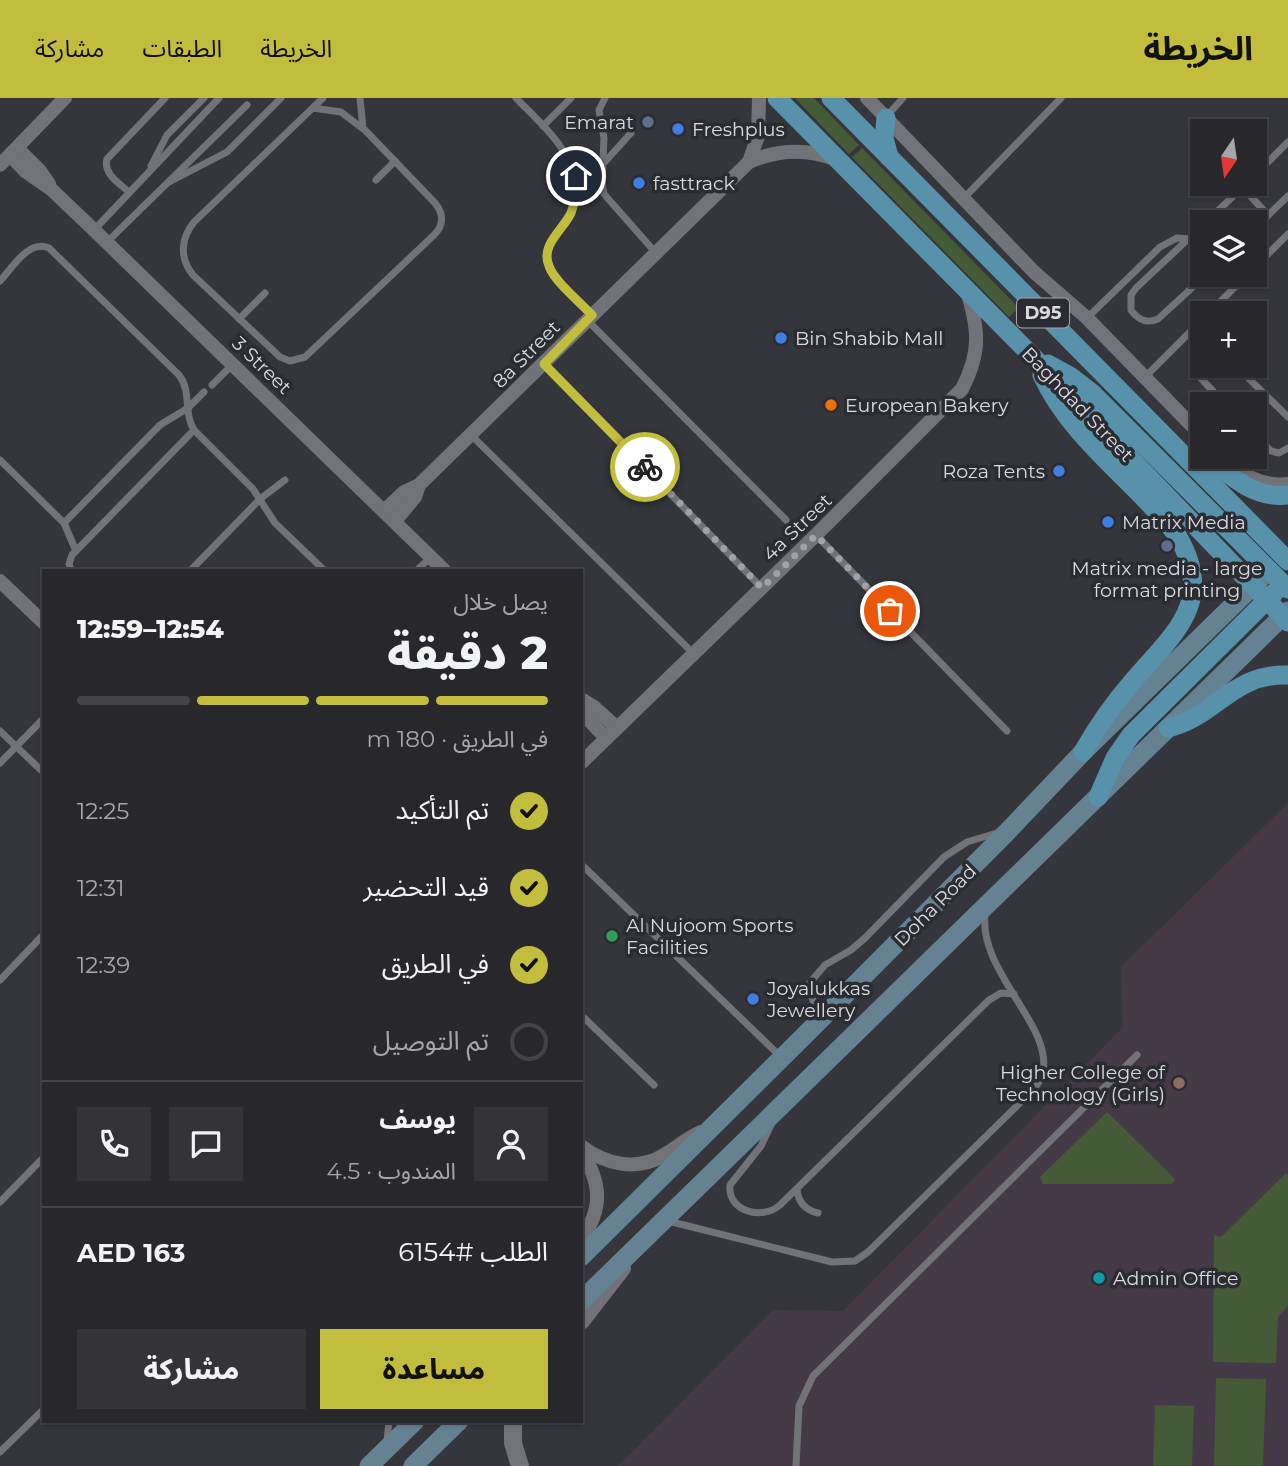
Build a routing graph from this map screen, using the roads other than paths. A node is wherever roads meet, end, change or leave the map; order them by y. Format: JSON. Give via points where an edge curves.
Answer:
{"nodes":[{"id":1,"x":165,"y":98,"type":"edge"},
{"id":2,"x":204,"y":98,"type":"edge"},
{"id":3,"x":219,"y":98,"type":"edge"},
{"id":4,"x":281,"y":98,"type":"edge"},
{"id":5,"x":323,"y":98,"type":"edge"},
{"id":6,"x":360,"y":98,"type":"edge"},
{"id":7,"x":516,"y":98,"type":"edge"},
{"id":8,"x":571,"y":98,"type":"edge"},
{"id":9,"x":605,"y":98,"type":"edge"},
{"id":10,"x":759,"y":98,"type":"edge"},
{"id":11,"x":777,"y":98,"type":"edge"},
{"id":12,"x":831,"y":98,"type":"edge"},
{"id":13,"x":867,"y":98,"type":"edge"},
{"id":14,"x":903,"y":98,"type":"edge"},
{"id":15,"x":1061,"y":98,"type":"edge"},
{"id":16,"x":62,"y":99,"type":"edge"},
{"id":17,"x":247,"y":105,"type":"dead end"},
{"id":18,"x":313,"y":108,"type":"junction"},
{"id":19,"x":886,"y":118,"type":"junction"},
{"id":20,"x":543,"y":126,"type":"junction"},
{"id":21,"x":363,"y":128,"type":"junction"},
{"id":22,"x":631,"y":133,"type":"dead end"},
{"id":23,"x":1288,"y":142,"type":"edge"},
{"id":24,"x":9,"y":156,"type":"edge"},
{"id":25,"x":890,"y":158,"type":"junction"},
{"id":26,"x":395,"y":161,"type":"junction"},
{"id":27,"x":838,"y":161,"type":"junction"},
{"id":28,"x":749,"y":162,"type":"junction"},
{"id":29,"x":1267,"y":163,"type":"edge"},
{"id":30,"x":603,"y":164,"type":"junction"},
{"id":31,"x":149,"y":170,"type":"junction"},
{"id":32,"x":376,"y":180,"type":"dead end"},
{"id":33,"x":162,"y":186,"type":"junction"},
{"id":34,"x":129,"y":192,"type":"junction"},
{"id":35,"x":1233,"y":196,"type":"edge"},
{"id":36,"x":1253,"y":196,"type":"edge"},
{"id":37,"x":1288,"y":196,"type":"edge"},
{"id":38,"x":963,"y":199,"type":"junction"},
{"id":39,"x":1218,"y":210,"type":"edge"},
{"id":40,"x":1268,"y":215,"type":"joint"},
{"id":41,"x":94,"y":230,"type":"junction"},
{"id":42,"x":1288,"y":234,"type":"edge"},
{"id":43,"x":1189,"y":239,"type":"joint"},
{"id":44,"x":107,"y":242,"type":"junction"},
{"id":45,"x":656,"y":252,"type":"junction"},
{"id":46,"x":1267,"y":255,"type":"edge"},
{"id":47,"x":0,"y":281,"type":"edge"},
{"id":48,"x":1193,"y":287,"type":"edge"},
{"id":49,"x":1235,"y":287,"type":"edge"},
{"id":50,"x":966,"y":288,"type":"junction"},
{"id":51,"x":265,"y":293,"type":"dead end"},
{"id":52,"x":1221,"y":301,"type":"edge"},
{"id":53,"x":590,"y":317,"type":"junction"},
{"id":54,"x":1087,"y":318,"type":"junction"},
{"id":55,"x":239,"y":319,"type":"junction"},
{"id":56,"x":1190,"y":332,"type":"edge"},
{"id":57,"x":1034,"y":358,"type":"junction"},
{"id":58,"x":233,"y":364,"type":"junction"},
{"id":59,"x":544,"y":364,"type":"junction"},
{"id":60,"x":1145,"y":377,"type":"junction"},
{"id":61,"x":1201,"y":378,"type":"edge"},
{"id":62,"x":1248,"y":378,"type":"edge"},
{"id":63,"x":212,"y":385,"type":"dead end"},
{"id":64,"x":204,"y":392,"type":"dead end"},
{"id":65,"x":1214,"y":392,"type":"edge"},
{"id":66,"x":188,"y":408,"type":"junction"},
{"id":67,"x":1288,"y":417,"type":"edge"},
{"id":68,"x":1190,"y":424,"type":"edge"},
{"id":69,"x":194,"y":429,"type":"junction"},
{"id":70,"x":1160,"y":432,"type":"junction"},
{"id":71,"x":471,"y":435,"type":"junction"},
{"id":72,"x":1190,"y":444,"type":"edge"},
{"id":73,"x":1267,"y":447,"type":"edge"},
{"id":74,"x":1288,"y":448,"type":"edge"},
{"id":75,"x":0,"y":460,"type":"edge"},
{"id":76,"x":1221,"y":469,"type":"edge"},
{"id":77,"x":1238,"y":469,"type":"edge"},
{"id":78,"x":285,"y":480,"type":"dead end"},
{"id":79,"x":1288,"y":485,"type":"edge"},
{"id":80,"x":1288,"y":495,"type":"edge"},
{"id":81,"x":260,"y":499,"type":"junction"},
{"id":82,"x":390,"y":516,"type":"junction"},
{"id":83,"x":786,"y":520,"type":"dead end"},
{"id":84,"x":64,"y":523,"type":"junction"},
{"id":85,"x":816,"y":535,"type":"junction"},
{"id":86,"x":76,"y":551,"type":"junction"},
{"id":87,"x":1287,"y":556,"type":"edge"},
{"id":88,"x":431,"y":557,"type":"junction"},
{"id":89,"x":71,"y":569,"type":"edge"},
{"id":90,"x":192,"y":569,"type":"edge"},
{"id":91,"x":323,"y":569,"type":"edge"},
{"id":92,"x":418,"y":569,"type":"edge"},
{"id":93,"x":443,"y":569,"type":"edge"},
{"id":94,"x":0,"y":580,"type":"edge"},
{"id":95,"x":1282,"y":581,"type":"edge"},
{"id":96,"x":762,"y":588,"type":"junction"},
{"id":97,"x":1260,"y":593,"type":"junction"},
{"id":98,"x":1286,"y":616,"type":"edge"},
{"id":99,"x":42,"y":621,"type":"edge"},
{"id":100,"x":694,"y":654,"type":"junction"},
{"id":101,"x":1288,"y":675,"type":"edge"},
{"id":102,"x":583,"y":700,"type":"edge"},
{"id":103,"x":583,"y":713,"type":"edge"},
{"id":104,"x":42,"y":720,"type":"edge"},
{"id":105,"x":1168,"y":728,"type":"junction"},
{"id":106,"x":0,"y":731,"type":"edge"},
{"id":107,"x":1007,"y":731,"type":"dead end"},
{"id":108,"x":611,"y":733,"type":"junction"},
{"id":109,"x":16,"y":746,"type":"junction"},
{"id":110,"x":1083,"y":752,"type":"junction"},
{"id":111,"x":583,"y":761,"type":"edge"},
{"id":112,"x":0,"y":762,"type":"edge"},
{"id":113,"x":42,"y":771,"type":"edge"},
{"id":114,"x":1098,"y":797,"type":"junction"},
{"id":115,"x":1007,"y":831,"type":"junction"},
{"id":116,"x":583,"y":866,"type":"edge"},
{"id":117,"x":987,"y":905,"type":"junction"},
{"id":118,"x":42,"y":936,"type":"edge"},
{"id":119,"x":0,"y":979,"type":"edge"},
{"id":120,"x":1014,"y":994,"type":"junction"},
{"id":121,"x":583,"y":1017,"type":"edge"},
{"id":122,"x":815,"y":1025,"type":"junction"},
{"id":123,"x":1137,"y":1055,"type":"dead end"},
{"id":124,"x":782,"y":1058,"type":"junction"},
{"id":125,"x":654,"y":1085,"type":"dead end"},
{"id":126,"x":776,"y":1110,"type":"junction"},
{"id":127,"x":712,"y":1127,"type":"junction"},
{"id":128,"x":583,"y":1149,"type":"edge"},
{"id":129,"x":583,"y":1152,"type":"edge"},
{"id":130,"x":42,"y":1159,"type":"edge"},
{"id":131,"x":797,"y":1189,"type":"junction"},
{"id":132,"x":0,"y":1202,"type":"edge"},
{"id":133,"x":818,"y":1213,"type":"dead end"},
{"id":134,"x":664,"y":1220,"type":"junction"},
{"id":135,"x":583,"y":1236,"type":"edge"},
{"id":136,"x":631,"y":1252,"type":"junction"},
{"id":137,"x":583,"y":1254,"type":"edge"},
{"id":138,"x":583,"y":1299,"type":"edge"},
{"id":139,"x":583,"y":1319,"type":"edge"},
{"id":140,"x":42,"y":1411,"type":"edge"},
{"id":141,"x":389,"y":1423,"type":"edge"},
{"id":142,"x":413,"y":1423,"type":"edge"},
{"id":143,"x":457,"y":1423,"type":"edge"},
{"id":144,"x":513,"y":1423,"type":"edge"},
{"id":145,"x":0,"y":1452,"type":"edge"},
{"id":146,"x":375,"y":1460,"type":"edge"},
{"id":147,"x":413,"y":1466,"type":"edge"},
{"id":148,"x":520,"y":1466,"type":"edge"},
{"id":149,"x":796,"y":1466,"type":"edge"}],
"edges":[{"from":1,"to":34,"type":"lane","via":[[107,159],[107,172]]},
{"from":2,"to":31,"type":"lane","via":[[167,135]]},
{"from":3,"to":31,"type":"lane"},
{"from":4,"to":33,"type":"lane","via":[[227,152]]},
{"from":5,"to":18,"type":"lane"},
{"from":6,"to":21,"type":"lane"},
{"from":7,"to":20,"type":"lane"},
{"from":8,"to":20,"type":"lane"},
{"from":9,"to":30,"type":"lane","via":[[599,110]]},
{"from":10,"to":28,"type":"street","via":[[758,136]]},
{"from":11,"to":27,"type":"main road","name":"Baghdad Street","number":"D95"},
{"from":12,"to":25,"type":"main road","name":"Baghdad Street","number":"D95"},
{"from":13,"to":19,"type":"street"},
{"from":14,"to":19,"type":"lane"},
{"from":15,"to":38,"type":"lane"},
{"from":16,"to":24,"type":"street"},
{"from":17,"to":33,"type":"lane"},
{"from":18,"to":21,"type":"lane","via":[[341,112]]},
{"from":18,"to":55,"type":"lane","via":[[186,234],[183,249],[189,270]]},
{"from":19,"to":25,"type":"main road","via":[[884,138]]},
{"from":19,"to":38,"type":"street"},
{"from":20,"to":53,"type":"lane","via":[[572,164],[576,188],[571,213],[549,245],[548,266]]},
{"from":21,"to":26,"type":"lane"},
{"from":22,"to":30,"type":"lane"},
{"from":23,"to":29,"type":"lane"},
{"from":24,"to":41,"type":"street","name":"3 Street","via":[[40,171],[51,189]]},
{"from":25,"to":70,"type":"main road","name":"Baghdad Street","number":"D95"},
{"from":26,"to":32,"type":"lane"},
{"from":26,"to":55,"type":"lane","via":[[440,209],[442,223],[434,235],[300,360],[280,357]]},
{"from":27,"to":28,"type":"street","name":"8a Street","via":[[788,151]]},
{"from":27,"to":50,"type":"main road","name":"Baghdad Street","number":"D95"},
{"from":28,"to":45,"type":"street","name":"8a Street"},
{"from":30,"to":45,"type":"lane","via":[[602,188],[607,200]]},
{"from":31,"to":34,"type":"lane"},
{"from":33,"to":44,"type":"lane"},
{"from":34,"to":41,"type":"lane"},
{"from":35,"to":39,"type":"lane"},
{"from":36,"to":40,"type":"lane"},
{"from":37,"to":40,"type":"lane"},
{"from":38,"to":54,"type":"street","via":[[1034,272]]},
{"from":41,"to":44,"type":"street","name":"3 Street"},
{"from":42,"to":46,"type":"lane"},
{"from":43,"to":48,"type":"lane","via":[[1136,288],[1131,310],[1151,322]]},
{"from":43,"to":54,"type":"lane","via":[[1177,238],[1160,247]]},
{"from":44,"to":58,"type":"street","name":"3 Street"},
{"from":45,"to":53,"type":"street","name":"8a Street"},
{"from":47,"to":66,"type":"lane","via":[[31,247],[49,248],[178,374],[188,393]]},
{"from":49,"to":52,"type":"lane"},
{"from":50,"to":57,"type":"main road","name":"Baghdad Street","number":"D95"},
{"from":50,"to":85,"type":"street","name":"4a Street","via":[[977,333],[974,362],[962,388]]},
{"from":51,"to":55,"type":"lane"},
{"from":53,"to":59,"type":"street","name":"8a Street"},
{"from":53,"to":83,"type":"lane"},
{"from":54,"to":60,"type":"street"},
{"from":56,"to":60,"type":"lane"},
{"from":57,"to":95,"type":"main road","via":[[1092,393]]},
{"from":57,"to":97,"type":"main road","name":"Baghdad Street","number":"D95"},
{"from":57,"to":110,"type":"main road","via":[[1067,416],[1170,526],[1190,566],[1190,604],[1180,627],[1118,699]]},
{"from":58,"to":63,"type":"lane"},
{"from":58,"to":82,"type":"street","name":"3 Street"},
{"from":59,"to":71,"type":"street","name":"8a Street"},
{"from":59,"to":96,"type":"lane"},
{"from":60,"to":68,"type":"street"},
{"from":61,"to":65,"type":"lane"},
{"from":62,"to":67,"type":"lane"},
{"from":64,"to":66,"type":"lane"},
{"from":66,"to":69,"type":"lane"},
{"from":66,"to":84,"type":"lane","via":[[160,425]]},
{"from":69,"to":81,"type":"lane"},
{"from":69,"to":86,"type":"lane"},
{"from":70,"to":72,"type":"main road"},
{"from":70,"to":87,"type":"main road","name":"Baghdad Street","number":"D95"},
{"from":71,"to":82,"type":"street","name":"8a Street","via":[[419,485],[404,492]]},
{"from":71,"to":100,"type":"lane"},
{"from":73,"to":74,"type":"lane","via":[[1279,453]]},
{"from":75,"to":84,"type":"lane"},
{"from":76,"to":80,"type":"main road","via":[[1248,488]]},
{"from":77,"to":79,"type":"street","via":[[1250,478]]},
{"from":78,"to":81,"type":"lane"},
{"from":81,"to":90,"type":"lane"},
{"from":81,"to":91,"type":"lane","via":[[275,523]]},
{"from":82,"to":88,"type":"street","name":"3 Street"},
{"from":84,"to":86,"type":"lane"},
{"from":85,"to":96,"type":"street","name":"4a Street"},
{"from":85,"to":107,"type":"lane"},
{"from":86,"to":89,"type":"lane","via":[[70,559]]},
{"from":87,"to":95,"type":"main road"},
{"from":88,"to":92,"type":"lane"},
{"from":88,"to":93,"type":"street","name":"3 Street"},
{"from":94,"to":99,"type":"street"},
{"from":95,"to":97,"type":"main road"},
{"from":96,"to":100,"type":"street","name":"4a Street"},
{"from":97,"to":98,"type":"main road","name":"Baghdad Street","number":"D95"},
{"from":97,"to":110,"type":"main road","name":"Doha Road"},
{"from":97,"to":114,"type":"main road","via":[[1131,735]]},
{"from":98,"to":105,"type":"main road","name":"Doha Road"},
{"from":100,"to":108,"type":"street","name":"4a Street"},
{"from":101,"to":105,"type":"main road","via":[[1245,682],[1198,717]]},
{"from":102,"to":108,"type":"street","via":[[594,707]]},
{"from":103,"to":108,"type":"street"},
{"from":104,"to":109,"type":"lane"},
{"from":105,"to":114,"type":"main road","name":"Doha Road"},
{"from":106,"to":109,"type":"lane"},
{"from":108,"to":111,"type":"street","name":"4a Street"},
{"from":109,"to":112,"type":"lane"},
{"from":109,"to":113,"type":"lane"},
{"from":110,"to":115,"type":"main road","name":"Doha Road"},
{"from":114,"to":117,"type":"main road","name":"Doha Road"},
{"from":115,"to":122,"type":"main road","name":"Doha Road"},
{"from":115,"to":122,"type":"lane","via":[[980,836],[944,857],[858,944],[825,965],[807,986],[815,1005]]},
{"from":116,"to":124,"type":"lane"},
{"from":117,"to":120,"type":"lane","via":[[986,945]]},
{"from":117,"to":126,"type":"main road","name":"Doha Road"},
{"from":118,"to":119,"type":"lane"},
{"from":120,"to":131,"type":"lane","via":[[1000,993],[989,1000]]},
{"from":120,"to":134,"type":"lane","via":[[1041,1049],[1039,1083],[862,1257],[832,1262]]},
{"from":121,"to":125,"type":"lane"},
{"from":122,"to":124,"type":"main road","name":"Doha Road"},
{"from":123,"to":149,"type":"lane","via":[[813,1376],[799,1406]]},
{"from":124,"to":127,"type":"main road","name":"Doha Road"},
{"from":126,"to":131,"type":"lane","via":[[761,1146],[732,1180],[730,1196],[747,1211],[765,1214]]},
{"from":126,"to":134,"type":"main road","name":"Doha Road"},
{"from":127,"to":128,"type":"street","via":[[644,1164],[611,1162]]},
{"from":127,"to":137,"type":"main road","name":"Doha Road"},
{"from":129,"to":135,"type":"street","via":[[598,1194],[596,1213]]},
{"from":130,"to":132,"type":"lane"},
{"from":131,"to":133,"type":"lane","via":[[801,1203]]},
{"from":134,"to":136,"type":"main road","name":"Doha Road"},
{"from":136,"to":138,"type":"main road","name":"Doha Road"},
{"from":136,"to":139,"type":"street"},
{"from":140,"to":145,"type":"lane"},
{"from":141,"to":146,"type":"lane","via":[[389,1434]]},
{"from":142,"to":146,"type":"main road"},
{"from":143,"to":147,"type":"main road"},
{"from":144,"to":148,"type":"street"}]}
